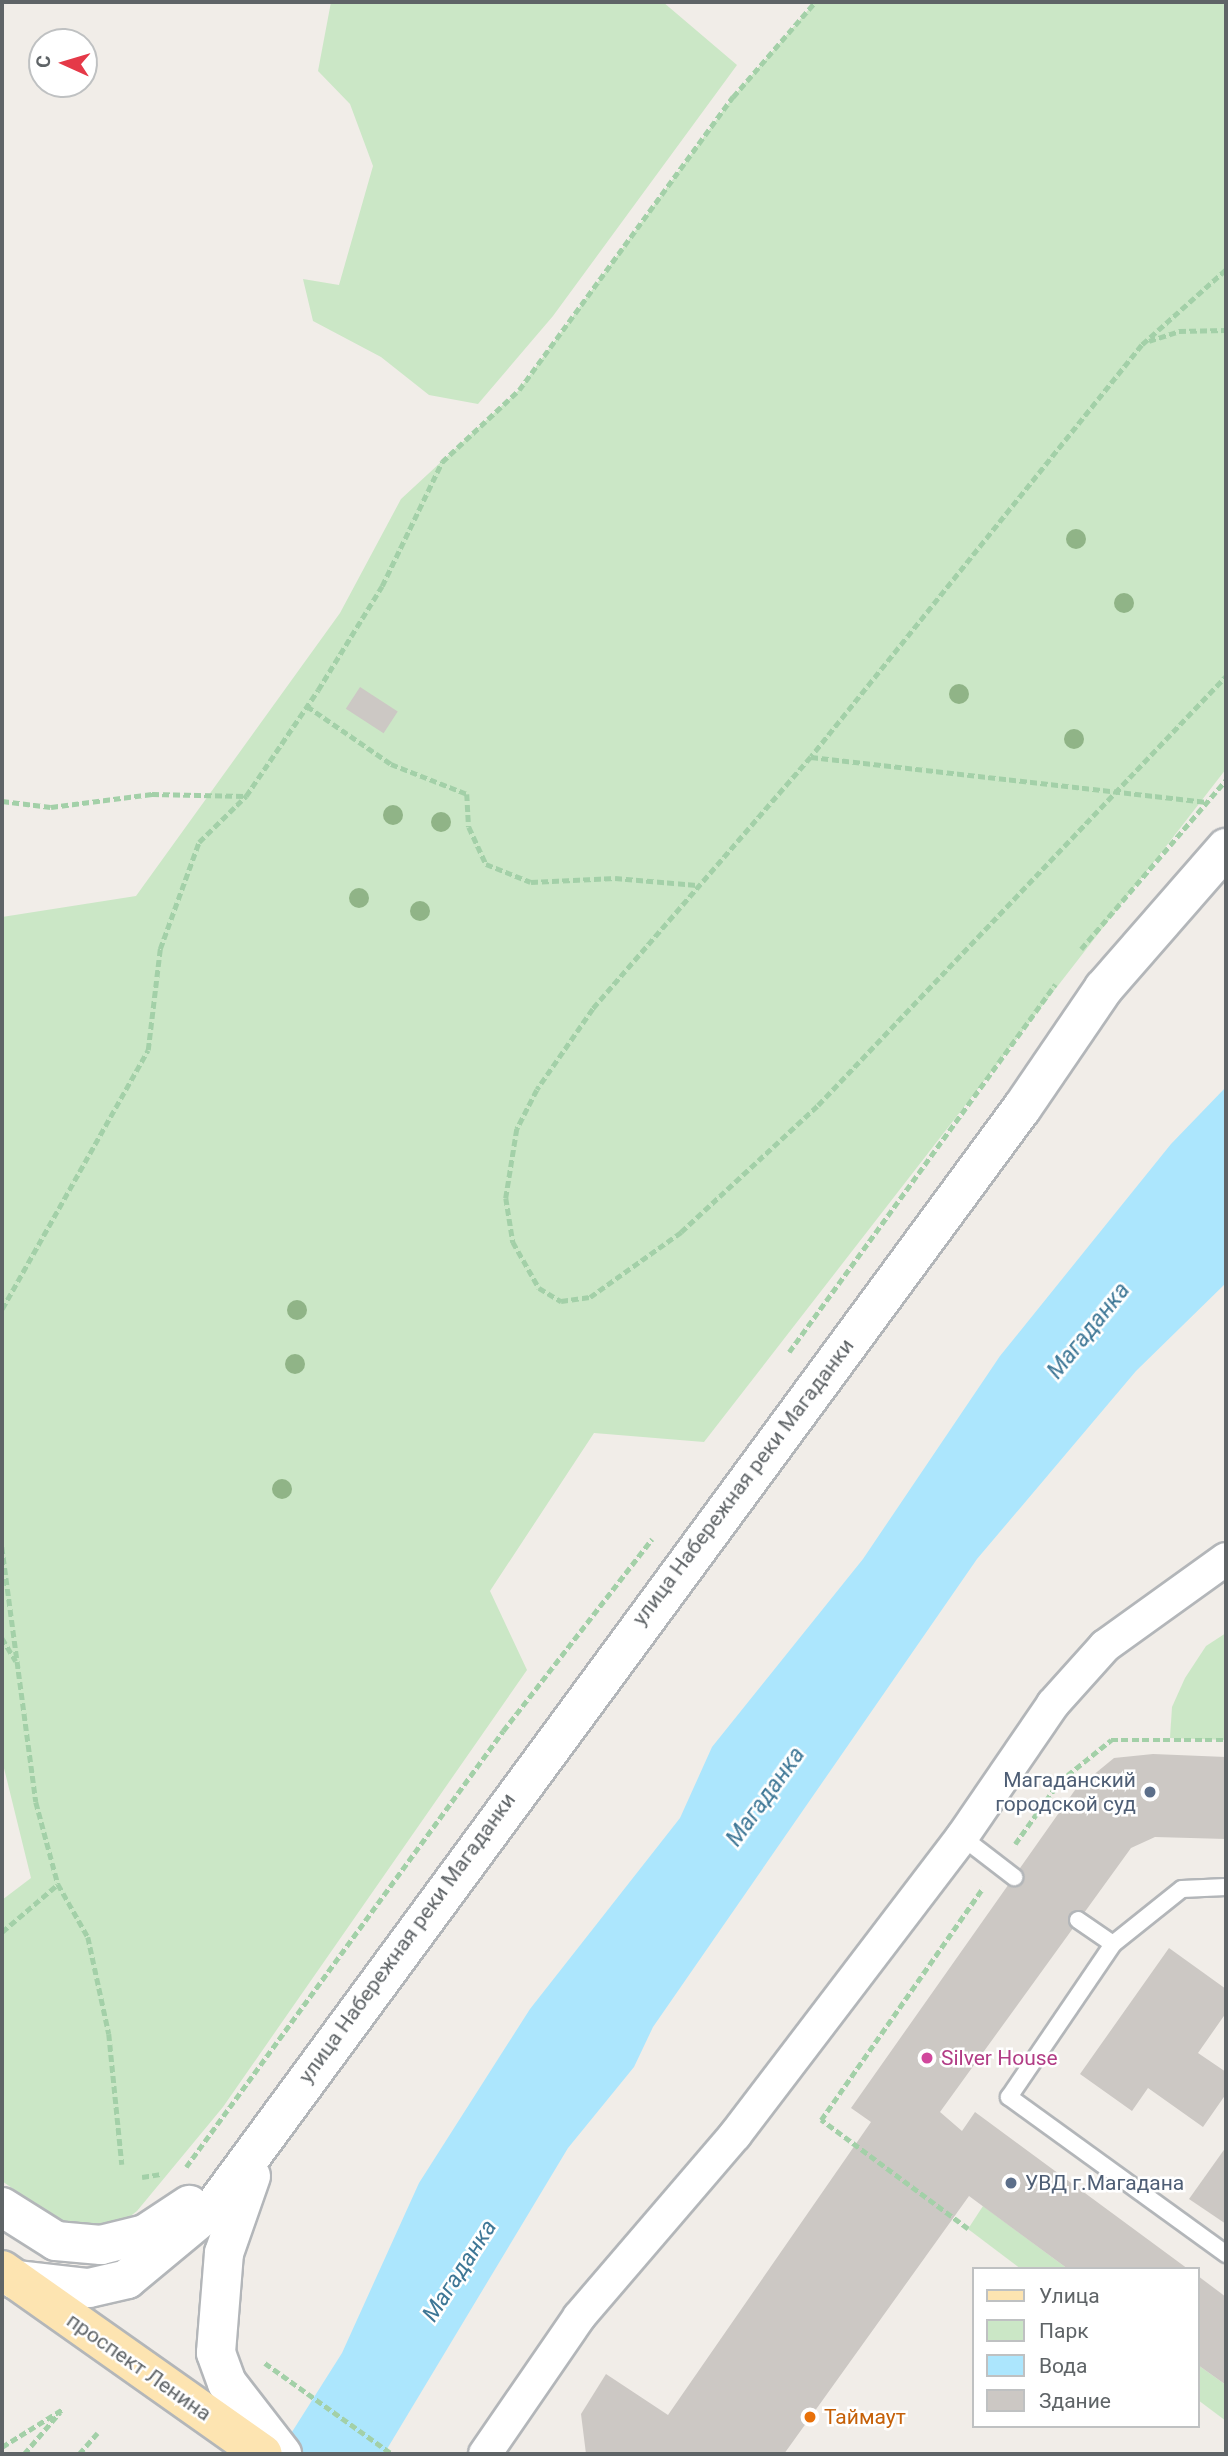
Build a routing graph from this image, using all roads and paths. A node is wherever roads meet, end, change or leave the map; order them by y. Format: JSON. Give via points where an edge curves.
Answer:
{"nodes":[{"id":1,"x":815,"y":2,"type":"edge"},
{"id":2,"x":1226,"y":270,"type":"edge"},
{"id":3,"x":1226,"y":330,"type":"edge"},
{"id":4,"x":1142,"y":345,"type":"junction"},
{"id":5,"x":1226,"y":676,"type":"edge"},
{"id":6,"x":307,"y":706,"type":"junction"},
{"id":7,"x":811,"y":757,"type":"junction"},
{"id":8,"x":1226,"y":780,"type":"edge"},
{"id":9,"x":1119,"y":788,"type":"junction"},
{"id":10,"x":246,"y":796,"type":"junction"},
{"id":11,"x":2,"y":802,"type":"edge"},
{"id":12,"x":1205,"y":802,"type":"junction"},
{"id":13,"x":1226,"y":848,"type":"edge"},
{"id":14,"x":698,"y":885,"type":"junction"},
{"id":15,"x":1072,"y":961,"type":"dead end"},
{"id":16,"x":1063,"y":972,"type":"dead end"},
{"id":17,"x":2,"y":1309,"type":"edge"},
{"id":18,"x":783,"y":1361,"type":"dead end"},
{"id":19,"x":656,"y":1534,"type":"dead end"},
{"id":20,"x":2,"y":1547,"type":"edge"},
{"id":21,"x":1226,"y":1559,"type":"edge"},
{"id":22,"x":2,"y":1638,"type":"edge"},
{"id":23,"x":18,"y":1663,"type":"junction"},
{"id":24,"x":1226,"y":1740,"type":"edge"},
{"id":25,"x":962,"y":1837,"type":"junction"},
{"id":26,"x":999,"y":1865,"type":"junction"},
{"id":27,"x":1014,"y":1877,"type":"dead end"},
{"id":28,"x":58,"y":1884,"type":"junction"},
{"id":29,"x":1226,"y":1887,"type":"edge"},
{"id":30,"x":1078,"y":1920,"type":"dead end"},
{"id":31,"x":2,"y":1932,"type":"edge"},
{"id":32,"x":1113,"y":1944,"type":"junction"},
{"id":33,"x":270,"y":2124,"type":"junction"},
{"id":34,"x":122,"y":2164,"type":"dead end"},
{"id":35,"x":183,"y":2171,"type":"dead end"},
{"id":36,"x":169,"y":2173,"type":"dead end"},
{"id":37,"x":142,"y":2177,"type":"dead end"},
{"id":38,"x":2,"y":2207,"type":"edge"},
{"id":39,"x":968,"y":2230,"type":"dead end"},
{"id":40,"x":1226,"y":2254,"type":"edge"},
{"id":41,"x":9,"y":2275,"type":"edge"},
{"id":42,"x":259,"y":2359,"type":"dead end"},
{"id":43,"x":97,"y":2433,"type":"dead end"},
{"id":44,"x":2,"y":2446,"type":"edge"},
{"id":45,"x":24,"y":2454,"type":"edge"},
{"id":46,"x":79,"y":2454,"type":"edge"},
{"id":47,"x":263,"y":2454,"type":"edge"},
{"id":48,"x":282,"y":2454,"type":"edge"},
{"id":49,"x":392,"y":2454,"type":"edge"},
{"id":50,"x":485,"y":2454,"type":"edge"}],
"edges":[{"from":1,"to":6,"type":"path","via":[[733,97],[519,390],[442,462],[382,586]]},
{"from":2,"to":4,"type":"path"},
{"from":3,"to":4,"type":"path","via":[[1179,331]]},
{"from":4,"to":7,"type":"path"},
{"from":5,"to":9,"type":"path"},
{"from":6,"to":10,"type":"path"},
{"from":6,"to":14,"type":"path","via":[[391,764],[467,794],[469,827],[486,864],[531,882],[615,878]]},
{"from":7,"to":9,"type":"path"},
{"from":7,"to":14,"type":"path"},
{"from":8,"to":12,"type":"path"},
{"from":9,"to":12,"type":"path"},
{"from":9,"to":14,"type":"path","via":[[818,1105],[681,1231],[596,1295],[555,1299],[528,1273],[510,1232],[507,1185],[517,1129],[593,1009]]},
{"from":10,"to":11,"type":"path","via":[[152,794],[51,807]]},
{"from":10,"to":17,"type":"path","via":[[199,842],[160,949],[148,1050]]},
{"from":12,"to":15,"type":"path"},
{"from":13,"to":33,"type":"street","name":"улица Набережная реки Магаданки","via":[[1104,988],[1014,1119]]},
{"from":16,"to":18,"type":"path"},
{"from":19,"to":35,"type":"path","via":[[503,1731]]},
{"from":20,"to":23,"type":"path"},
{"from":21,"to":25,"type":"street","via":[[1105,1646],[1053,1704]]},
{"from":22,"to":23,"type":"path"},
{"from":23,"to":28,"type":"path","via":[[36,1802]]},
{"from":24,"to":26,"type":"path","via":[[1111,1740],[1059,1782]]},
{"from":25,"to":26,"type":"lane"},
{"from":25,"to":50,"type":"street","via":[[735,2135],[579,2317]]},
{"from":26,"to":27,"type":"lane"},
{"from":26,"to":39,"type":"path","via":[[821,2120]]},
{"from":28,"to":31,"type":"path"},
{"from":28,"to":34,"type":"path","via":[[88,1937],[109,2034]]},
{"from":29,"to":32,"type":"lane","via":[[1182,1889]]},
{"from":30,"to":32,"type":"lane"},
{"from":32,"to":40,"type":"lane","via":[[1009,2097]]},
{"from":33,"to":38,"type":"street","via":[[169,2222],[122,2242],[57,2241]]},
{"from":33,"to":41,"type":"street","via":[[214,2207],[144,2269],[89,2288]]},
{"from":33,"to":48,"type":"street","via":[[224,2253],[215,2333],[227,2384]]},
{"from":36,"to":37,"type":"path"},
{"from":41,"to":47,"type":"main road","name":"проспект Ленина"},
{"from":42,"to":49,"type":"path"},
{"from":43,"to":46,"type":"path"},
{"from":44,"to":45,"type":"path","via":[[63,2409]]}]}
